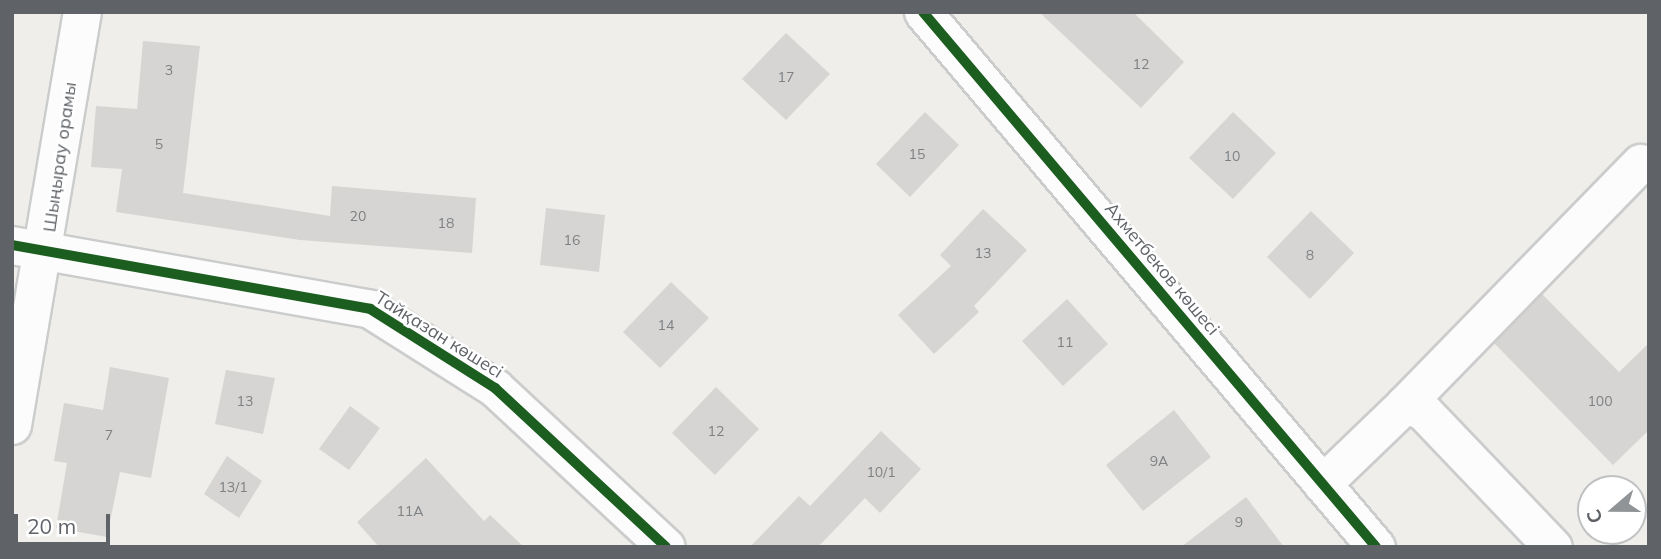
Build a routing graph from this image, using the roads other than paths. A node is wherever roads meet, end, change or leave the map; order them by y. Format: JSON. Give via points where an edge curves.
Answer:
{"nodes":[{"id":1,"x":82,"y":12,"type":"edge"},
{"id":2,"x":923,"y":12,"type":"edge"},
{"id":3,"x":1640,"y":163,"type":"dead end"},
{"id":4,"x":29,"y":247,"type":"edge"},
{"id":5,"x":1405,"y":404,"type":"junction"},
{"id":6,"x":12,"y":425,"type":"edge"},
{"id":7,"x":1322,"y":484,"type":"junction"},
{"id":8,"x":666,"y":547,"type":"edge"},
{"id":9,"x":1376,"y":547,"type":"edge"},
{"id":10,"x":1553,"y":547,"type":"edge"}],
"edges":[{"from":1,"to":4,"type":"street","name":"Шыңырау орамы"},
{"from":2,"to":7,"type":"street","name":"Ахметбеков көшесі"},
{"from":3,"to":5,"type":"street"},
{"from":4,"to":6,"type":"street","name":"Шыңырау орамы"},
{"from":4,"to":8,"type":"street","name":"Тайқазан көшесі","via":[[370,309],[495,388]]},
{"from":5,"to":7,"type":"street"},
{"from":5,"to":10,"type":"street","via":[[1423,411]]},
{"from":7,"to":9,"type":"street","name":"Ахметбеков көшесі"}]}
